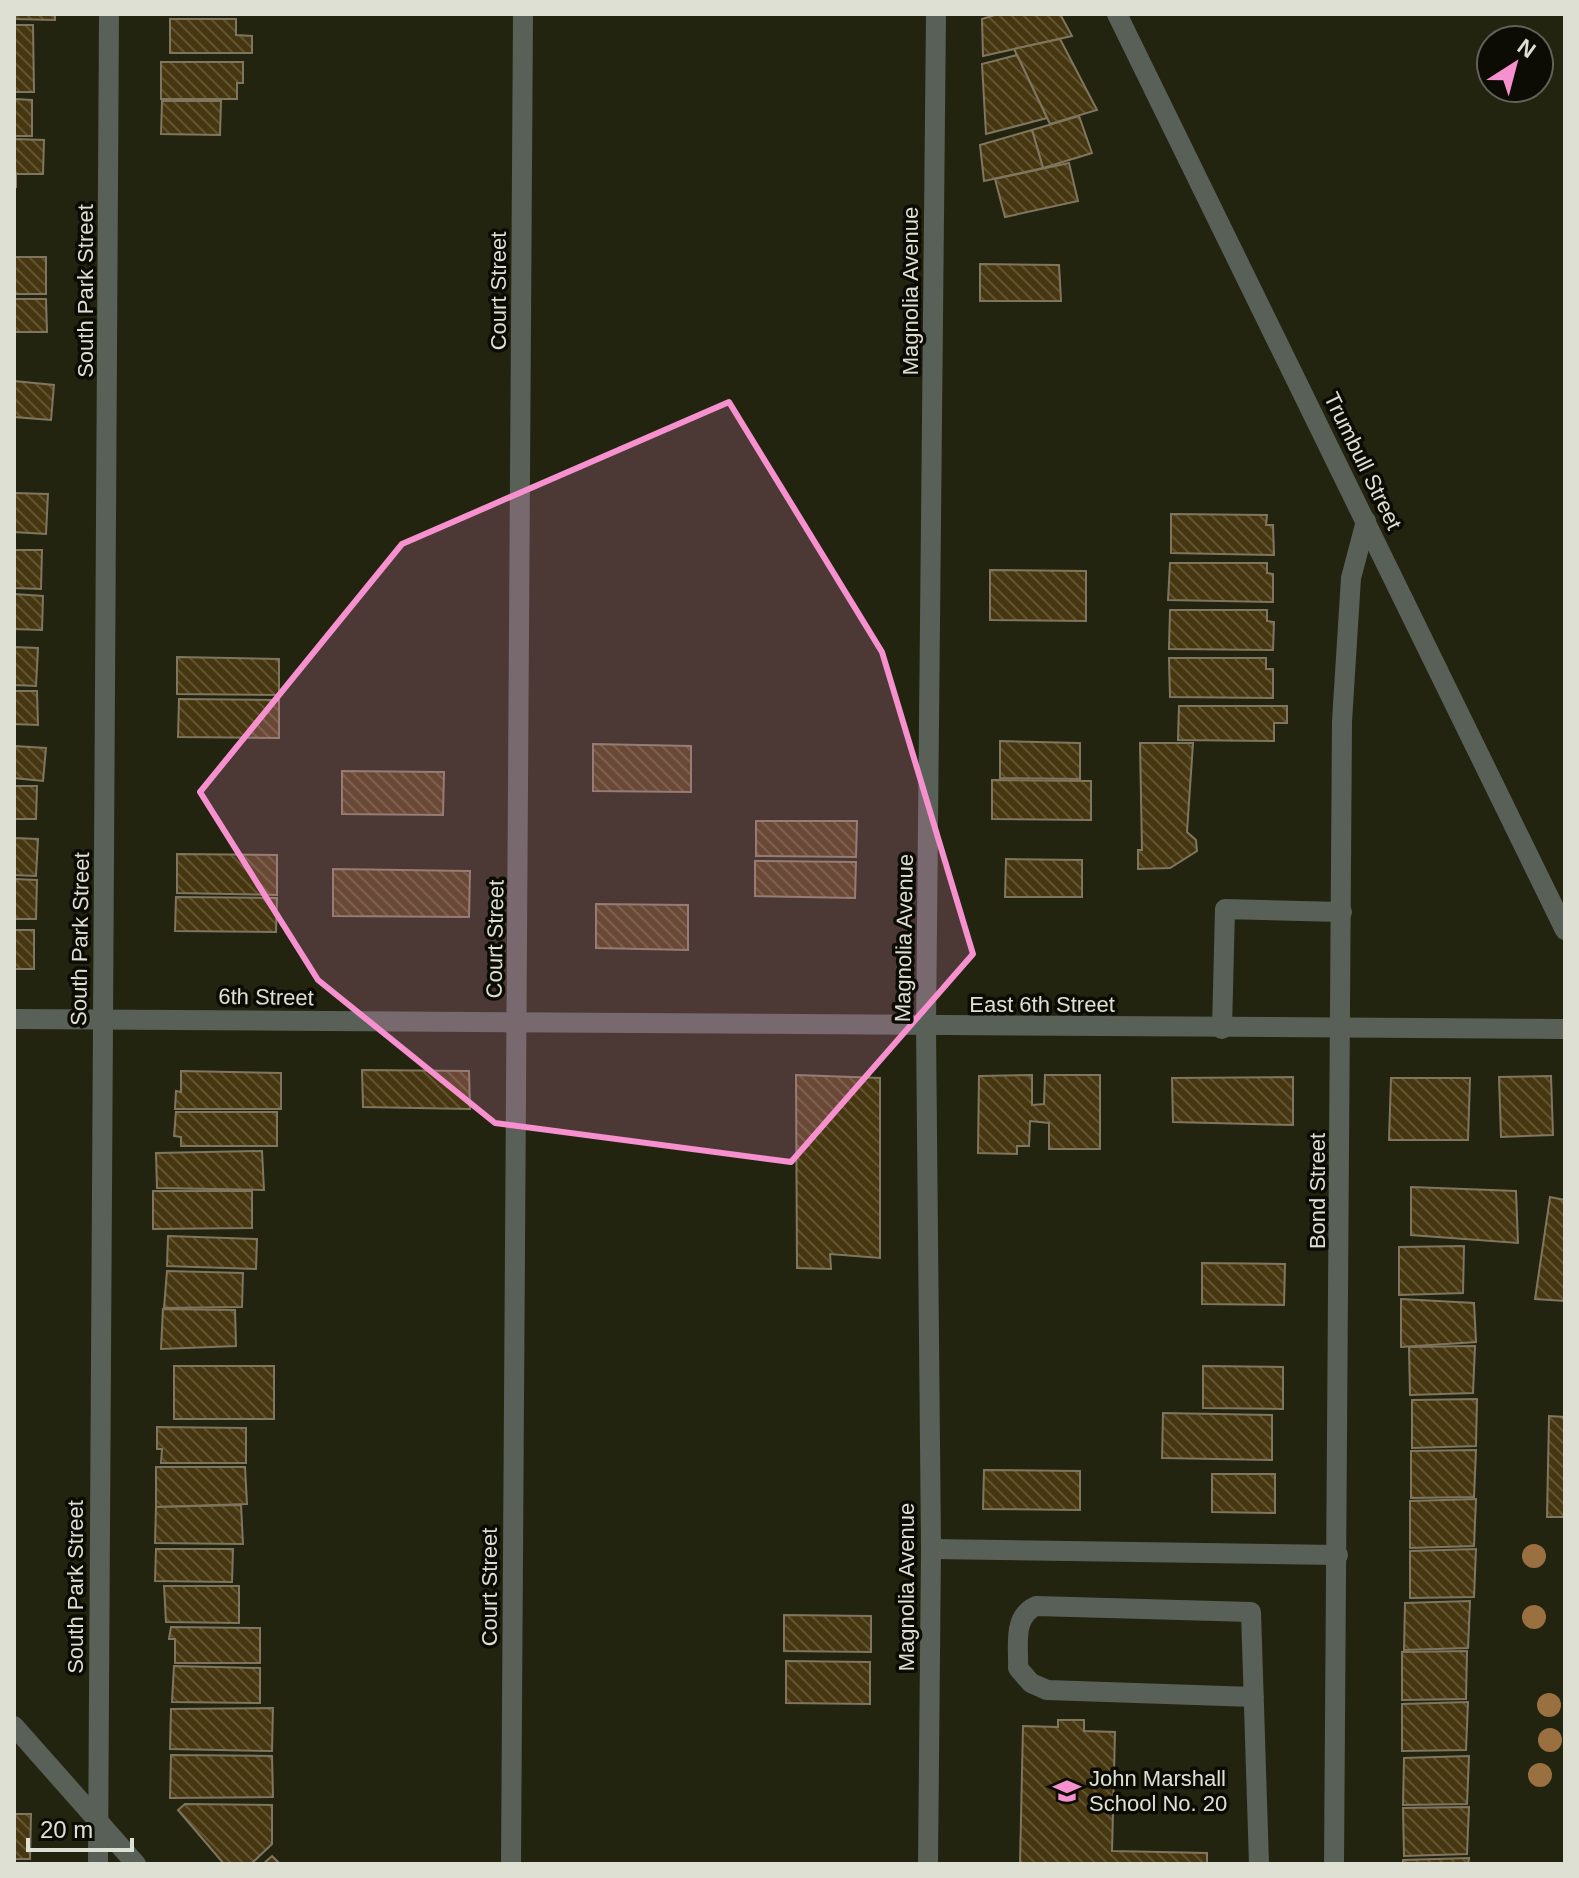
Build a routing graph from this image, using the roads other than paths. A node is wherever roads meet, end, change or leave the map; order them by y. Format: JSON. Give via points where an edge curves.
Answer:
{"nodes":[{"id":1,"x":109,"y":14,"type":"edge"},
{"id":2,"x":523,"y":14,"type":"edge"},
{"id":3,"x":936,"y":14,"type":"edge"},
{"id":4,"x":1117,"y":14,"type":"edge"},
{"id":5,"x":1366,"y":521,"type":"junction"},
{"id":6,"x":1342,"y":912,"type":"junction"},
{"id":7,"x":1565,"y":930,"type":"edge"},
{"id":8,"x":14,"y":1019,"type":"edge"},
{"id":9,"x":103,"y":1019,"type":"junction"},
{"id":10,"x":518,"y":1024,"type":"junction"},
{"id":11,"x":926,"y":1027,"type":"junction"},
{"id":12,"x":1342,"y":1028,"type":"junction"},
{"id":13,"x":1222,"y":1029,"type":"junction"},
{"id":14,"x":1565,"y":1029,"type":"edge"},
{"id":15,"x":931,"y":1549,"type":"junction"},
{"id":16,"x":1338,"y":1555,"type":"junction"},
{"id":17,"x":1254,"y":1697,"type":"junction"},
{"id":18,"x":14,"y":1726,"type":"edge"},
{"id":19,"x":98,"y":1821,"type":"junction"},
{"id":20,"x":98,"y":1864,"type":"edge"},
{"id":21,"x":136,"y":1864,"type":"edge"},
{"id":22,"x":511,"y":1864,"type":"edge"},
{"id":23,"x":928,"y":1864,"type":"edge"},
{"id":24,"x":1259,"y":1864,"type":"edge"},
{"id":25,"x":1334,"y":1864,"type":"edge"}],
"edges":[{"from":1,"to":9,"type":"street","name":"South Park Street"},
{"from":2,"to":10,"type":"street","name":"Court Street"},
{"from":3,"to":11,"type":"street","name":"Magnolia Avenue"},
{"from":4,"to":5,"type":"street","name":"Trumbull Street"},
{"from":5,"to":6,"type":"street","name":"Bond Street","via":[[1351,578],[1342,721]]},
{"from":5,"to":7,"type":"street","name":"Trumbull Street"},
{"from":6,"to":12,"type":"street","name":"Bond Street"},
{"from":6,"to":13,"type":"street","via":[[1225,909]]},
{"from":8,"to":9,"type":"street","name":"6th Street"},
{"from":9,"to":10,"type":"street","name":"6th Street"},
{"from":9,"to":19,"type":"street","name":"South Park Street"},
{"from":10,"to":11,"type":"street","name":"East 6th Street"},
{"from":10,"to":22,"type":"street","name":"Court Street"},
{"from":11,"to":13,"type":"street","name":"East 6th Street"},
{"from":11,"to":15,"type":"street","name":"Magnolia Avenue"},
{"from":12,"to":13,"type":"street","name":"East 6th Street"},
{"from":12,"to":14,"type":"street","name":"East 6th Street"},
{"from":12,"to":16,"type":"street","name":"Bond Street"},
{"from":15,"to":16,"type":"street"},
{"from":15,"to":23,"type":"street","name":"Magnolia Avenue"},
{"from":16,"to":25,"type":"street","name":"Bond Street"},
{"from":17,"to":17,"type":"street","via":[[1251,1612],[1036,1606],[1020,1620],[1018,1668],[1031,1683],[1047,1690]]},
{"from":17,"to":24,"type":"street"},
{"from":18,"to":19,"type":"street"},
{"from":19,"to":20,"type":"street","name":"South Park Street"},
{"from":19,"to":21,"type":"street"}]}
